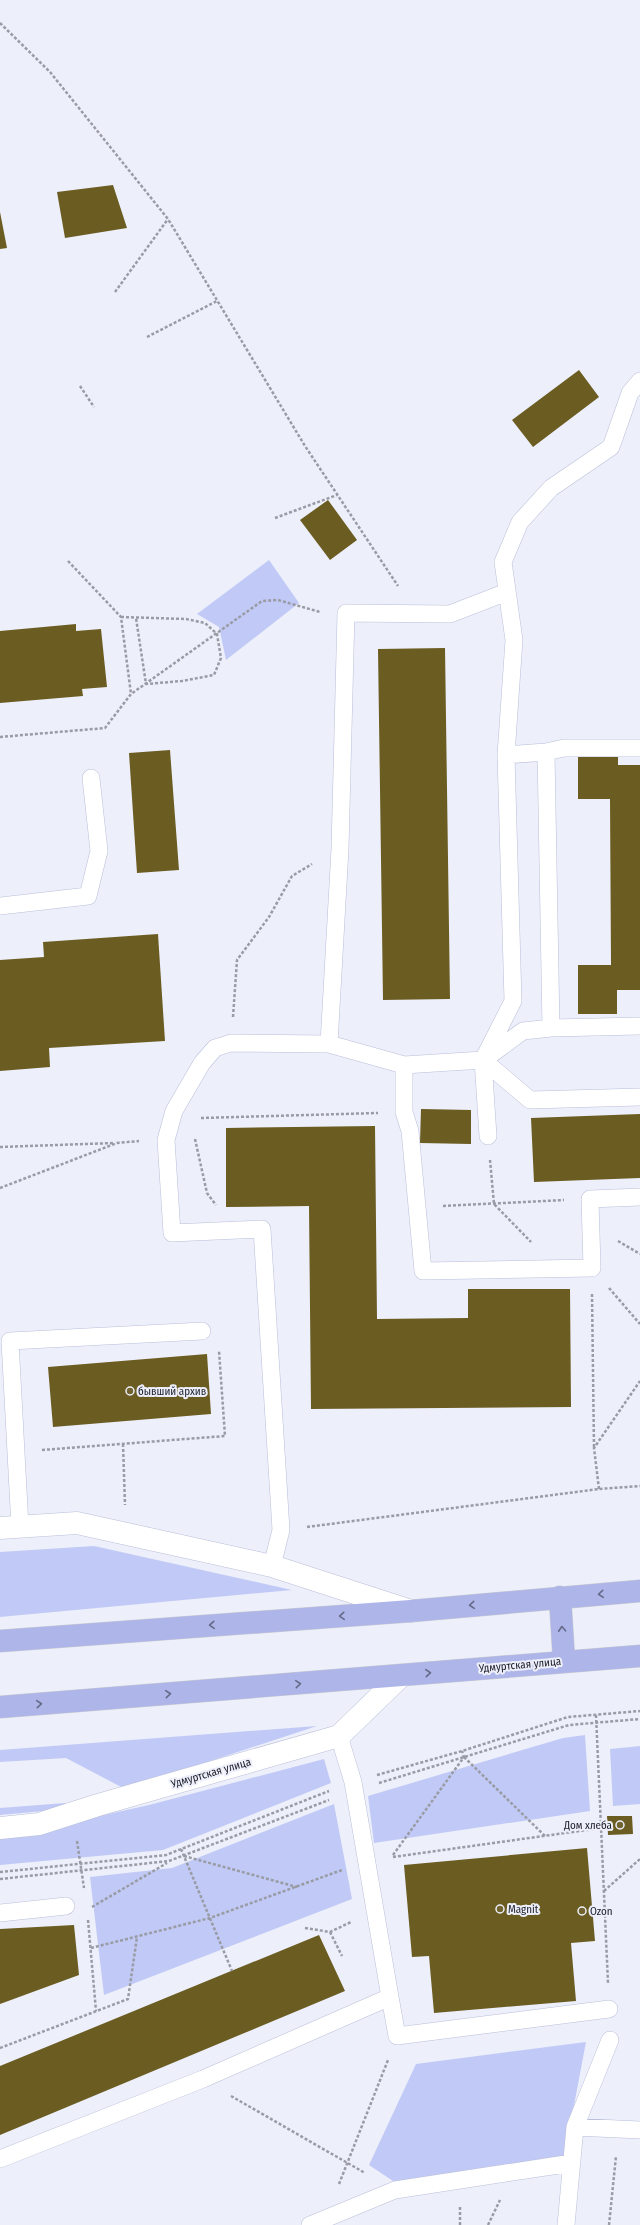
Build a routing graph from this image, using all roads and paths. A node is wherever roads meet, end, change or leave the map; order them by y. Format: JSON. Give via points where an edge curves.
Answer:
{"nodes":[{"id":1,"x":0,"y":24,"type":"edge"},
{"id":2,"x":168,"y":219,"type":"junction"},
{"id":3,"x":115,"y":292,"type":"dead end"},
{"id":4,"x":217,"y":301,"type":"junction"},
{"id":5,"x":147,"y":336,"type":"dead end"},
{"id":6,"x":640,"y":380,"type":"edge"},
{"id":7,"x":80,"y":386,"type":"dead end"},
{"id":8,"x":94,"y":406,"type":"dead end"},
{"id":9,"x":337,"y":495,"type":"junction"},
{"id":10,"x":275,"y":518,"type":"dead end"},
{"id":11,"x":68,"y":561,"type":"dead end"},
{"id":12,"x":507,"y":592,"type":"junction"},
{"id":13,"x":346,"y":613,"type":"junction"},
{"id":14,"x":416,"y":614,"type":"junction"},
{"id":15,"x":120,"y":617,"type":"junction"},
{"id":16,"x":136,"y":618,"type":"junction"},
{"id":17,"x":217,"y":634,"type":"junction"},
{"id":18,"x":146,"y":684,"type":"junction"},
{"id":19,"x":131,"y":694,"type":"junction"},
{"id":20,"x":0,"y":737,"type":"edge"},
{"id":21,"x":640,"y":748,"type":"edge"},
{"id":22,"x":546,"y":752,"type":"junction"},
{"id":23,"x":506,"y":755,"type":"junction"},
{"id":24,"x":90,"y":778,"type":"dead end"},
{"id":25,"x":340,"y":849,"type":"junction"},
{"id":26,"x":0,"y":906,"type":"edge"},
{"id":27,"x":640,"y":1026,"type":"edge"},
{"id":28,"x":551,"y":1028,"type":"junction"},
{"id":29,"x":230,"y":1043,"type":"junction"},
{"id":30,"x":329,"y":1044,"type":"junction"},
{"id":31,"x":483,"y":1060,"type":"junction"},
{"id":32,"x":404,"y":1065,"type":"junction"},
{"id":33,"x":640,"y":1097,"type":"edge"},
{"id":34,"x":404,"y":1112,"type":"junction"},
{"id":35,"x":194,"y":1118,"type":"dead end"},
{"id":36,"x":194,"y":1133,"type":"dead end"},
{"id":37,"x":488,"y":1136,"type":"joint"},
{"id":38,"x":166,"y":1140,"type":"junction"},
{"id":39,"x":117,"y":1143,"type":"junction"},
{"id":40,"x":0,"y":1147,"type":"edge"},
{"id":41,"x":0,"y":1188,"type":"edge"},
{"id":42,"x":640,"y":1197,"type":"edge"},
{"id":43,"x":590,"y":1199,"type":"junction"},
{"id":44,"x":494,"y":1204,"type":"junction"},
{"id":45,"x":217,"y":1206,"type":"dead end"},
{"id":46,"x":417,"y":1207,"type":"junction"},
{"id":47,"x":558,"y":1268,"type":"junction"},
{"id":48,"x":592,"y":1268,"type":"junction"},
{"id":49,"x":640,"y":1324,"type":"edge"},
{"id":50,"x":202,"y":1331,"type":"joint"},
{"id":51,"x":640,"y":1381,"type":"edge"},
{"id":52,"x":123,"y":1444,"type":"junction"},
{"id":53,"x":594,"y":1448,"type":"junction"},
{"id":54,"x":16,"y":1452,"type":"junction"},
{"id":55,"x":640,"y":1486,"type":"edge"},
{"id":56,"x":599,"y":1490,"type":"junction"},
{"id":57,"x":125,"y":1512,"type":"dead end"},
{"id":58,"x":10,"y":1527,"type":"edge"},
{"id":59,"x":281,"y":1530,"type":"junction"},
{"id":60,"x":272,"y":1566,"type":"junction"},
{"id":61,"x":640,"y":1590,"type":"edge"},
{"id":62,"x":560,"y":1597,"type":"junction"},
{"id":63,"x":411,"y":1611,"type":"junction"},
{"id":64,"x":0,"y":1641,"type":"edge"},
{"id":65,"x":640,"y":1656,"type":"edge"},
{"id":66,"x":564,"y":1661,"type":"junction"},
{"id":67,"x":401,"y":1676,"type":"junction"},
{"id":68,"x":0,"y":1707,"type":"edge"},
{"id":69,"x":640,"y":1711,"type":"edge"},
{"id":70,"x":596,"y":1715,"type":"junction"},
{"id":71,"x":640,"y":1719,"type":"edge"},
{"id":72,"x":596,"y":1723,"type":"junction"},
{"id":73,"x":339,"y":1736,"type":"junction"},
{"id":74,"x":462,"y":1751,"type":"junction"},
{"id":75,"x":464,"y":1757,"type":"junction"},
{"id":76,"x":353,"y":1786,"type":"junction"},
{"id":77,"x":0,"y":1828,"type":"edge"},
{"id":78,"x":601,"y":1828,"type":"junction"},
{"id":79,"x":544,"y":1836,"type":"junction"},
{"id":80,"x":181,"y":1849,"type":"junction"},
{"id":81,"x":184,"y":1856,"type":"junction"},
{"id":82,"x":392,"y":1857,"type":"junction"},
{"id":83,"x":640,"y":1859,"type":"edge"},
{"id":84,"x":367,"y":1860,"type":"junction"},
{"id":85,"x":169,"y":1862,"type":"junction"},
{"id":86,"x":0,"y":1872,"type":"edge"},
{"id":87,"x":0,"y":1879,"type":"edge"},
{"id":88,"x":297,"y":1887,"type":"junction"},
{"id":89,"x":604,"y":1891,"type":"junction"},
{"id":90,"x":66,"y":1906,"type":"dead end"},
{"id":91,"x":87,"y":1910,"type":"dead end"},
{"id":92,"x":375,"y":1911,"type":"junction"},
{"id":93,"x":0,"y":1913,"type":"edge"},
{"id":94,"x":88,"y":1918,"type":"dead end"},
{"id":95,"x":210,"y":1918,"type":"junction"},
{"id":96,"x":305,"y":1928,"type":"dead end"},
{"id":97,"x":330,"y":1932,"type":"junction"},
{"id":98,"x":137,"y":1937,"type":"junction"},
{"id":99,"x":91,"y":1948,"type":"junction"},
{"id":100,"x":342,"y":1956,"type":"dead end"},
{"id":101,"x":232,"y":1971,"type":"dead end"},
{"id":102,"x":390,"y":1997,"type":"junction"},
{"id":103,"x":609,"y":2009,"type":"joint"},
{"id":104,"x":96,"y":2011,"type":"junction"},
{"id":105,"x":397,"y":2036,"type":"junction"},
{"id":106,"x":610,"y":2040,"type":"dead end"},
{"id":107,"x":0,"y":2048,"type":"edge"},
{"id":108,"x":203,"y":2079,"type":"junction"},
{"id":109,"x":575,"y":2127,"type":"junction"},
{"id":110,"x":618,"y":2129,"type":"junction"},
{"id":111,"x":640,"y":2130,"type":"edge"},
{"id":112,"x":0,"y":2159,"type":"edge"},
{"id":113,"x":347,"y":2163,"type":"junction"},
{"id":114,"x":572,"y":2163,"type":"junction"},
{"id":115,"x":395,"y":2190,"type":"junction"},
{"id":116,"x":326,"y":2219,"type":"junction"},
{"id":117,"x":310,"y":2225,"type":"edge"},
{"id":118,"x":566,"y":2225,"type":"edge"},
{"id":119,"x":610,"y":2225,"type":"edge"}],
"edges":[{"from":1,"to":2,"type":"path","via":[[50,72]]},
{"from":2,"to":3,"type":"path"},
{"from":2,"to":4,"type":"path"},
{"from":4,"to":5,"type":"path"},
{"from":4,"to":9,"type":"path"},
{"from":6,"to":12,"type":"lane","via":[[630,393],[611,447],[551,488],[520,522],[503,562]]},
{"from":7,"to":8,"type":"path"},
{"from":9,"to":10,"type":"path"},
{"from":9,"to":14,"type":"path"},
{"from":11,"to":15,"type":"path"},
{"from":12,"to":14,"type":"lane","via":[[450,614]]},
{"from":12,"to":23,"type":"lane","via":[[514,640]]},
{"from":13,"to":14,"type":"lane"},
{"from":13,"to":17,"type":"path","via":[[325,614],[278,600],[262,601]]},
{"from":13,"to":25,"type":"lane"},
{"from":15,"to":16,"type":"path"},
{"from":15,"to":19,"type":"path"},
{"from":16,"to":17,"type":"path","via":[[186,619],[205,623]]},
{"from":16,"to":18,"type":"path"},
{"from":17,"to":18,"type":"path"},
{"from":17,"to":18,"type":"path","via":[[221,658],[214,675]]},
{"from":18,"to":19,"type":"path"},
{"from":19,"to":20,"type":"path","via":[[105,728]]},
{"from":21,"to":22,"type":"lane","via":[[564,748]]},
{"from":22,"to":23,"type":"lane"},
{"from":22,"to":28,"type":"lane"},
{"from":23,"to":31,"type":"lane","via":[[513,1001]]},
{"from":24,"to":26,"type":"lane","via":[[99,851],[88,896]]},
{"from":25,"to":29,"type":"path","via":[[292,876],[269,917],[237,960]]},
{"from":25,"to":30,"type":"lane"},
{"from":27,"to":28,"type":"lane"},
{"from":28,"to":31,"type":"lane","via":[[523,1031]]},
{"from":29,"to":30,"type":"lane"},
{"from":29,"to":38,"type":"lane","via":[[214,1048],[202,1063],[174,1111]]},
{"from":30,"to":32,"type":"lane"},
{"from":31,"to":32,"type":"lane"},
{"from":31,"to":33,"type":"lane","via":[[530,1100]]},
{"from":31,"to":37,"type":"lane"},
{"from":32,"to":34,"type":"lane"},
{"from":34,"to":35,"type":"path"},
{"from":34,"to":46,"type":"lane","via":[[410,1131]]},
{"from":36,"to":45,"type":"path","via":[[207,1193]]},
{"from":37,"to":44,"type":"path"},
{"from":38,"to":39,"type":"path"},
{"from":38,"to":59,"type":"lane","via":[[172,1233],[262,1229]]},
{"from":39,"to":40,"type":"path"},
{"from":39,"to":41,"type":"path"},
{"from":42,"to":43,"type":"lane"},
{"from":43,"to":44,"type":"path"},
{"from":43,"to":48,"type":"lane"},
{"from":44,"to":46,"type":"path"},
{"from":44,"to":47,"type":"path"},
{"from":46,"to":47,"type":"lane","via":[[423,1271]]},
{"from":47,"to":48,"type":"lane"},
{"from":48,"to":49,"type":"path"},
{"from":48,"to":53,"type":"path"},
{"from":50,"to":52,"type":"path","via":[[217,1330],[225,1436]]},
{"from":50,"to":54,"type":"lane","via":[[10,1340]]},
{"from":51,"to":53,"type":"path"},
{"from":52,"to":54,"type":"path"},
{"from":52,"to":57,"type":"path"},
{"from":53,"to":56,"type":"path"},
{"from":54,"to":58,"type":"lane"},
{"from":55,"to":56,"type":"path"},
{"from":56,"to":59,"type":"path"},
{"from":58,"to":60,"type":"street","via":[[77,1523]]},
{"from":59,"to":60,"type":"lane"},
{"from":60,"to":63,"type":"street"},
{"from":61,"to":62,"type":"main road","one_way":true},
{"from":62,"to":63,"type":"main road","one_way":true},
{"from":66,"to":62,"type":"main road","one_way":true},
{"from":63,"to":64,"type":"main road","one_way":true},
{"from":65,"to":66,"type":"main road","name":"Удмуртская улица"},
{"from":67,"to":66,"type":"main road","name":"Удмуртская улица","one_way":true},
{"from":68,"to":67,"type":"main road","name":"Удмуртская улица","one_way":true},
{"from":67,"to":73,"type":"street","name":"Удмуртская улица"},
{"from":69,"to":70,"type":"path"},
{"from":70,"to":72,"type":"path"},
{"from":70,"to":74,"type":"path","via":[[568,1717]]},
{"from":71,"to":72,"type":"path"},
{"from":72,"to":75,"type":"path","via":[[569,1725]]},
{"from":72,"to":78,"type":"path"},
{"from":73,"to":76,"type":"lane"},
{"from":73,"to":77,"type":"street","name":"Удмуртская улица","via":[[39,1824]]},
{"from":74,"to":75,"type":"path"},
{"from":74,"to":76,"type":"path"},
{"from":75,"to":76,"type":"path"},
{"from":75,"to":79,"type":"path"},
{"from":75,"to":82,"type":"path"},
{"from":76,"to":80,"type":"path"},
{"from":76,"to":81,"type":"path"},
{"from":76,"to":84,"type":"lane"},
{"from":78,"to":79,"type":"path"},
{"from":78,"to":89,"type":"path"},
{"from":79,"to":82,"type":"path"},
{"from":80,"to":81,"type":"path"},
{"from":80,"to":86,"type":"path","via":[[166,1855]]},
{"from":81,"to":85,"type":"path"},
{"from":81,"to":88,"type":"path"},
{"from":81,"to":95,"type":"path"},
{"from":82,"to":84,"type":"path"},
{"from":83,"to":89,"type":"path"},
{"from":84,"to":88,"type":"path"},
{"from":84,"to":92,"type":"lane"},
{"from":85,"to":87,"type":"path"},
{"from":85,"to":91,"type":"path"},
{"from":88,"to":95,"type":"path"},
{"from":89,"to":103,"type":"path"},
{"from":90,"to":93,"type":"lane"},
{"from":92,"to":97,"type":"path"},
{"from":92,"to":102,"type":"lane"},
{"from":94,"to":99,"type":"path"},
{"from":95,"to":98,"type":"path"},
{"from":95,"to":101,"type":"path"},
{"from":96,"to":97,"type":"path"},
{"from":97,"to":100,"type":"path"},
{"from":98,"to":99,"type":"path"},
{"from":98,"to":104,"type":"path","via":[[128,1999]]},
{"from":99,"to":104,"type":"path"},
{"from":102,"to":105,"type":"lane"},
{"from":102,"to":108,"type":"lane"},
{"from":103,"to":105,"type":"lane"},
{"from":104,"to":107,"type":"path"},
{"from":105,"to":113,"type":"path"},
{"from":106,"to":109,"type":"lane"},
{"from":108,"to":112,"type":"lane"},
{"from":108,"to":113,"type":"path"},
{"from":109,"to":110,"type":"lane"},
{"from":109,"to":114,"type":"lane"},
{"from":110,"to":111,"type":"lane"},
{"from":110,"to":119,"type":"path"},
{"from":113,"to":115,"type":"path"},
{"from":113,"to":116,"type":"path"},
{"from":114,"to":115,"type":"lane"},
{"from":114,"to":118,"type":"lane"},
{"from":115,"to":116,"type":"lane"},
{"from":116,"to":117,"type":"lane"}]}
